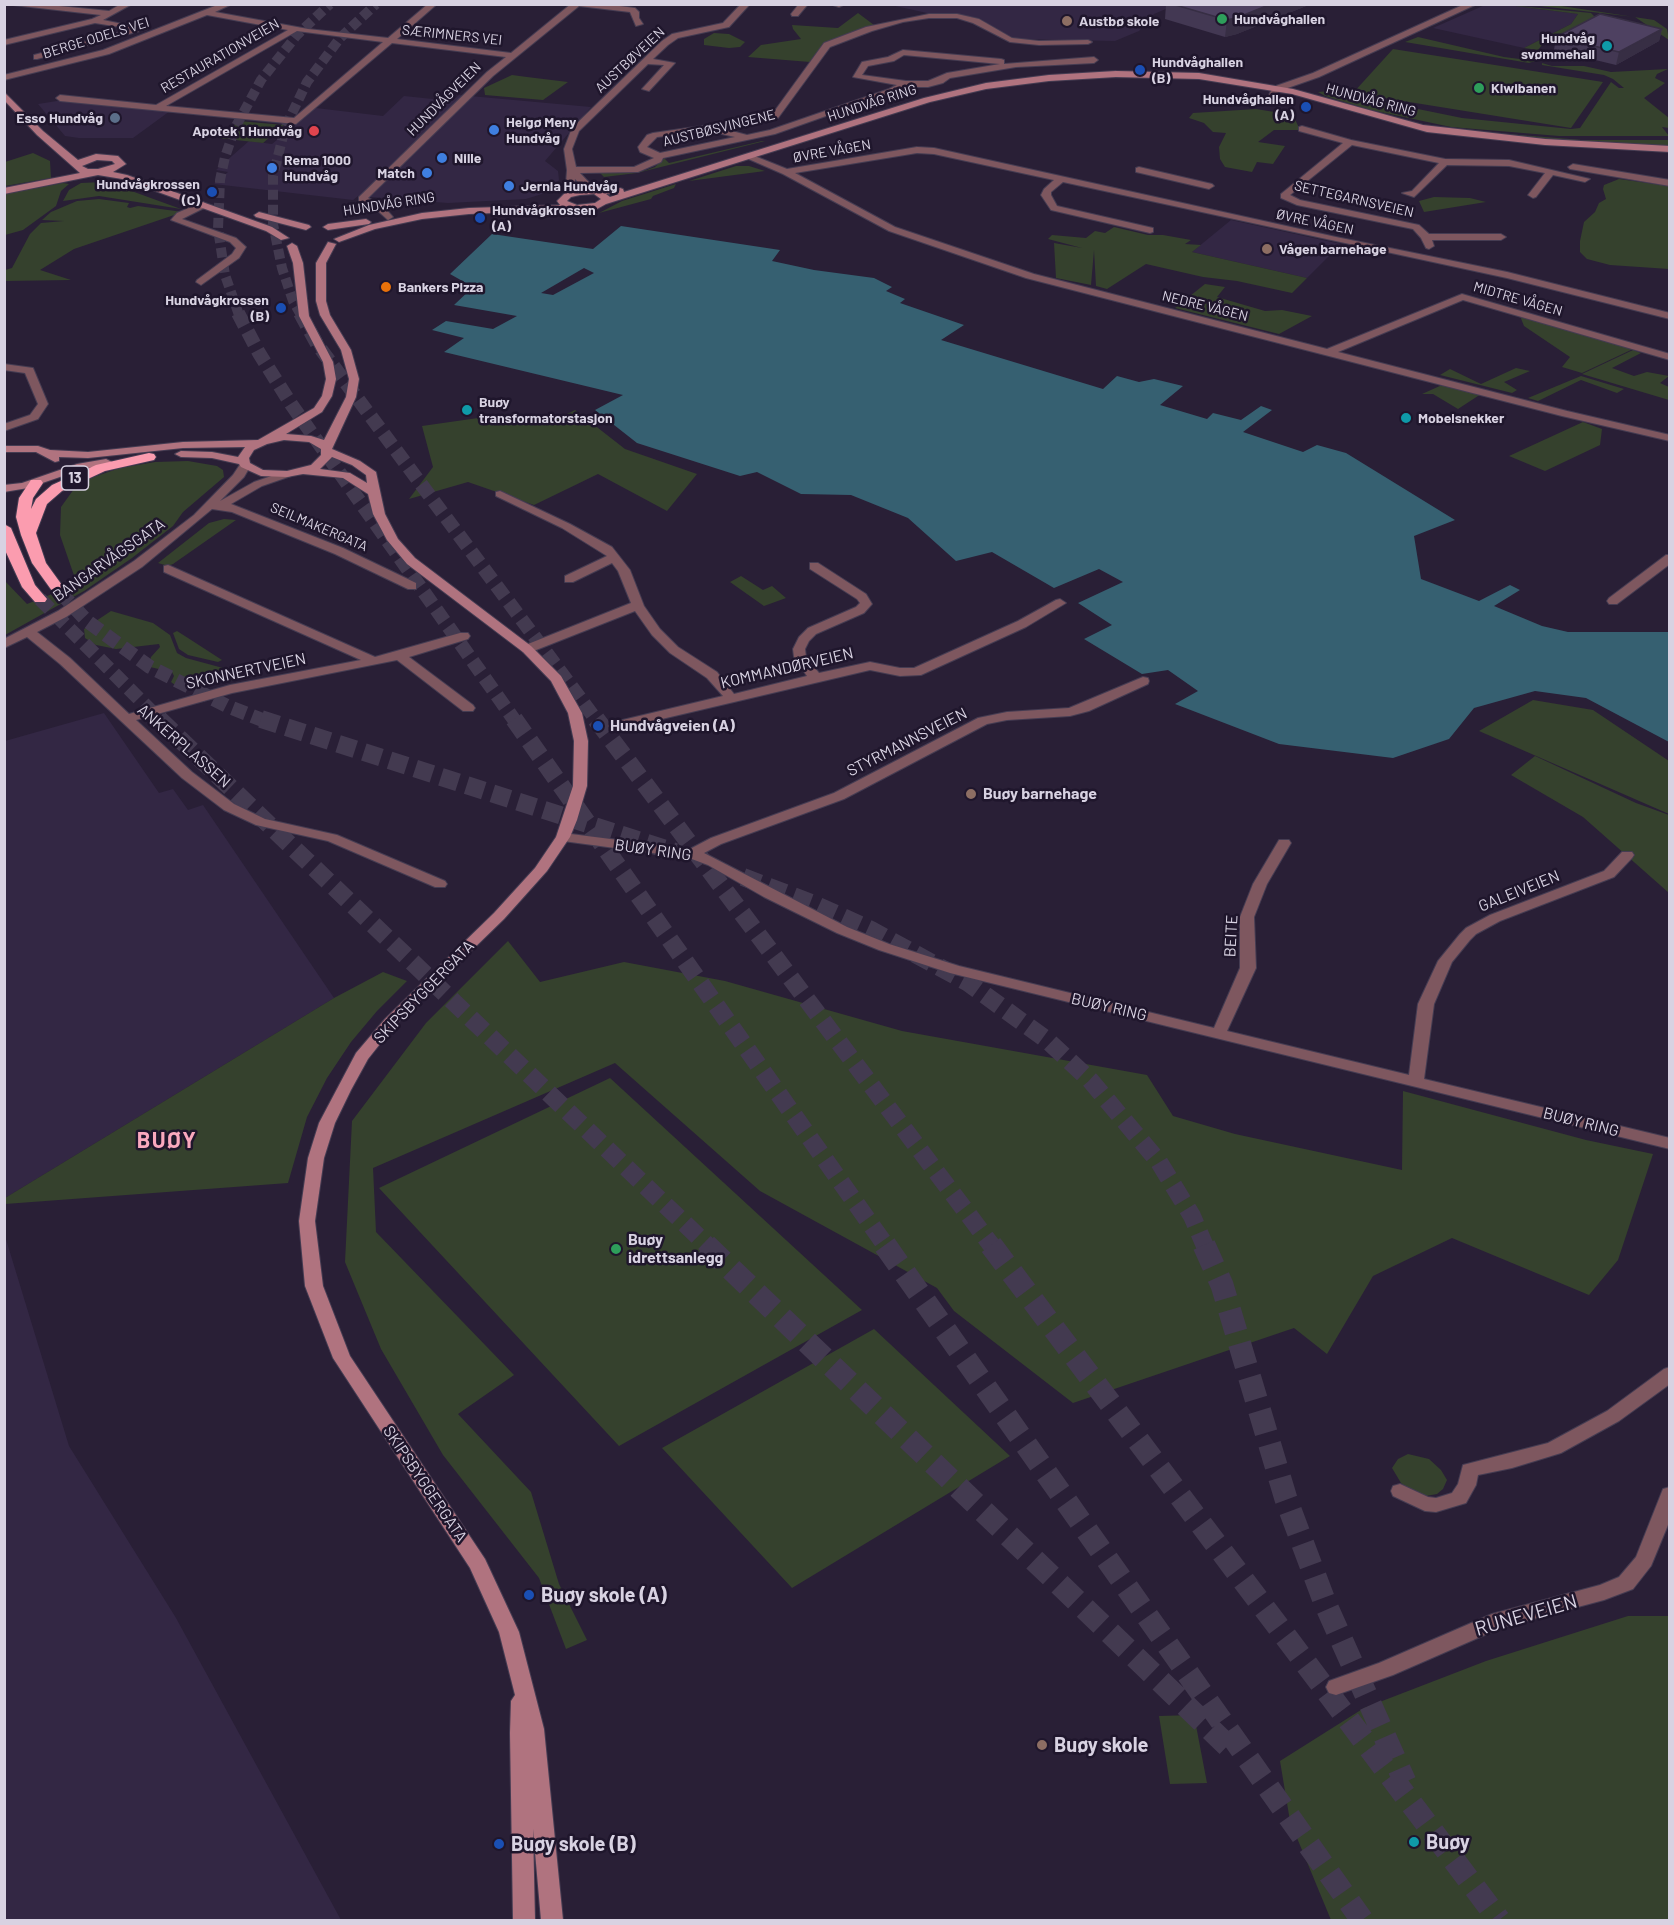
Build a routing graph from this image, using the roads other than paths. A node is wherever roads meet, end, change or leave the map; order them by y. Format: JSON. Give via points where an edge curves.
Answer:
{"nodes":[{"id":1,"x":6,"y":4,"type":"edge"},
{"id":2,"x":128,"y":4,"type":"edge"},
{"id":3,"x":228,"y":4,"type":"edge"},
{"id":4,"x":433,"y":4,"type":"edge"},
{"id":5,"x":578,"y":4,"type":"edge"},
{"id":6,"x":746,"y":4,"type":"edge"},
{"id":7,"x":804,"y":4,"type":"edge"},
{"id":8,"x":834,"y":4,"type":"edge"},
{"id":9,"x":1473,"y":4,"type":"edge"},
{"id":10,"x":838,"y":5,"type":"edge"},
{"id":11,"x":208,"y":13,"type":"junction"},
{"id":12,"x":108,"y":14,"type":"junction"},
{"id":13,"x":795,"y":14,"type":"dead end"},
{"id":14,"x":95,"y":21,"type":"junction"},
{"id":15,"x":639,"y":24,"type":"dead end"},
{"id":16,"x":142,"y":29,"type":"junction"},
{"id":17,"x":296,"y":29,"type":"junction"},
{"id":18,"x":159,"y":33,"type":"junction"},
{"id":19,"x":390,"y":41,"type":"junction"},
{"id":20,"x":4,"y":43,"type":"edge"},
{"id":21,"x":511,"y":55,"type":"junction"},
{"id":22,"x":36,"y":57,"type":"dead end"},
{"id":23,"x":881,"y":60,"type":"junction"},
{"id":24,"x":1094,"y":60,"type":"junction"},
{"id":25,"x":647,"y":61,"type":"junction"},
{"id":26,"x":894,"y":64,"type":"dead end"},
{"id":27,"x":1016,"y":64,"type":"junction"},
{"id":28,"x":937,"y":72,"type":"dead end"},
{"id":29,"x":1316,"y":75,"type":"junction"},
{"id":30,"x":947,"y":76,"type":"junction"},
{"id":31,"x":1095,"y":76,"type":"junction"},
{"id":32,"x":4,"y":78,"type":"edge"},
{"id":33,"x":906,"y":84,"type":"junction"},
{"id":34,"x":646,"y":89,"type":"dead end"},
{"id":35,"x":1275,"y":92,"type":"junction"},
{"id":36,"x":1293,"y":92,"type":"junction"},
{"id":37,"x":4,"y":94,"type":"edge"},
{"id":38,"x":60,"y":98,"type":"dead end"},
{"id":39,"x":158,"y":107,"type":"junction"},
{"id":40,"x":775,"y":116,"type":"dead end"},
{"id":41,"x":1302,"y":129,"type":"dead end"},
{"id":42,"x":1427,"y":129,"type":"junction"},
{"id":43,"x":745,"y":137,"type":"junction"},
{"id":44,"x":1350,"y":142,"type":"junction"},
{"id":45,"x":60,"y":148,"type":"junction"},
{"id":46,"x":1670,"y":149,"type":"edge"},
{"id":47,"x":659,"y":156,"type":"junction"},
{"id":48,"x":96,"y":157,"type":"junction"},
{"id":49,"x":749,"y":157,"type":"junction"},
{"id":50,"x":1445,"y":162,"type":"junction"},
{"id":51,"x":120,"y":164,"type":"junction"},
{"id":52,"x":1564,"y":165,"type":"dead end"},
{"id":53,"x":78,"y":166,"type":"junction"},
{"id":54,"x":572,"y":170,"type":"junction"},
{"id":55,"x":1139,"y":170,"type":"dead end"},
{"id":56,"x":95,"y":172,"type":"junction"},
{"id":57,"x":786,"y":172,"type":"junction"},
{"id":58,"x":1551,"y":172,"type":"junction"},
{"id":59,"x":1167,"y":177,"type":"junction"},
{"id":60,"x":1585,"y":179,"type":"dead end"},
{"id":61,"x":1060,"y":180,"type":"junction"},
{"id":62,"x":1670,"y":183,"type":"edge"},
{"id":63,"x":46,"y":184,"type":"junction"},
{"id":64,"x":664,"y":184,"type":"junction"},
{"id":65,"x":1209,"y":186,"type":"dead end"},
{"id":66,"x":4,"y":191,"type":"edge"},
{"id":67,"x":596,"y":192,"type":"junction"},
{"id":68,"x":1407,"y":193,"type":"dead end"},
{"id":69,"x":1533,"y":195,"type":"dead end"},
{"id":70,"x":565,"y":197,"type":"junction"},
{"id":71,"x":1140,"y":197,"type":"junction"},
{"id":72,"x":606,"y":201,"type":"junction"},
{"id":73,"x":203,"y":205,"type":"junction"},
{"id":74,"x":572,"y":207,"type":"junction"},
{"id":75,"x":388,"y":217,"type":"junction"},
{"id":76,"x":306,"y":227,"type":"junction"},
{"id":77,"x":328,"y":227,"type":"junction"},
{"id":78,"x":1150,"y":230,"type":"dead end"},
{"id":79,"x":1426,"y":237,"type":"junction"},
{"id":80,"x":1501,"y":237,"type":"dead end"},
{"id":81,"x":284,"y":238,"type":"junction"},
{"id":82,"x":335,"y":242,"type":"junction"},
{"id":83,"x":292,"y":246,"type":"junction"},
{"id":84,"x":1431,"y":259,"type":"junction"},
{"id":85,"x":201,"y":282,"type":"dead end"},
{"id":86,"x":1670,"y":316,"type":"edge"},
{"id":87,"x":1330,"y":352,"type":"junction"},
{"id":88,"x":1670,"y":357,"type":"edge"},
{"id":89,"x":4,"y":367,"type":"edge"},
{"id":90,"x":4,"y":428,"type":"edge"},
{"id":91,"x":1670,"y":438,"type":"edge"},
{"id":92,"x":270,"y":439,"type":"junction"},
{"id":93,"x":258,"y":443,"type":"junction"},
{"id":94,"x":4,"y":449,"type":"edge"},
{"id":95,"x":327,"y":450,"type":"junction"},
{"id":96,"x":48,"y":453,"type":"junction"},
{"id":97,"x":149,"y":457,"type":"junction"},
{"id":98,"x":244,"y":463,"type":"junction"},
{"id":99,"x":303,"y":471,"type":"junction"},
{"id":100,"x":287,"y":474,"type":"junction"},
{"id":101,"x":41,"y":480,"type":"junction"},
{"id":102,"x":4,"y":489,"type":"edge"},
{"id":103,"x":373,"y":492,"type":"junction"},
{"id":104,"x":500,"y":494,"type":"dead end"},
{"id":105,"x":216,"y":504,"type":"junction"},
{"id":106,"x":4,"y":528,"type":"edge"},
{"id":107,"x":28,"y":535,"type":"junction"},
{"id":108,"x":615,"y":557,"type":"junction"},
{"id":109,"x":1670,"y":558,"type":"edge"},
{"id":110,"x":814,"y":566,"type":"dead end"},
{"id":111,"x":168,"y":569,"type":"dead end"},
{"id":112,"x":569,"y":579,"type":"dead end"},
{"id":113,"x":412,"y":586,"type":"dead end"},
{"id":114,"x":60,"y":592,"type":"tunnel mouth"},
{"id":115,"x":40,"y":599,"type":"tunnel mouth"},
{"id":116,"x":1613,"y":601,"type":"dead end"},
{"id":117,"x":1060,"y":603,"type":"dead end"},
{"id":118,"x":638,"y":605,"type":"junction"},
{"id":119,"x":29,"y":632,"type":"junction"},
{"id":120,"x":464,"y":636,"type":"dead end"},
{"id":121,"x":4,"y":644,"type":"edge"},
{"id":122,"x":527,"y":649,"type":"junction"},
{"id":123,"x":399,"y":657,"type":"junction"},
{"id":124,"x":374,"y":661,"type":"junction"},
{"id":125,"x":814,"y":676,"type":"junction"},
{"id":126,"x":1143,"y":681,"type":"dead end"},
{"id":127,"x":730,"y":698,"type":"junction"},
{"id":128,"x":468,"y":708,"type":"dead end"},
{"id":129,"x":126,"y":718,"type":"junction"},
{"id":130,"x":615,"y":726,"type":"dead end"},
{"id":131,"x":563,"y":837,"type":"junction"},
{"id":132,"x":1284,"y":843,"type":"dead end"},
{"id":133,"x":692,"y":854,"type":"junction"},
{"id":134,"x":1627,"y":855,"type":"dead end"},
{"id":135,"x":440,"y":884,"type":"dead end"},
{"id":136,"x":1219,"y":1034,"type":"junction"},
{"id":137,"x":1416,"y":1080,"type":"junction"},
{"id":138,"x":1670,"y":1144,"type":"edge"},
{"id":139,"x":1670,"y":1374,"type":"edge"},
{"id":140,"x":1400,"y":1491,"type":"dead end"},
{"id":141,"x":1670,"y":1494,"type":"edge"},
{"id":142,"x":1336,"y":1687,"type":"dead end"},
{"id":143,"x":522,"y":1689,"type":"junction"},
{"id":144,"x":524,"y":1920,"type":"edge"},
{"id":145,"x":552,"y":1920,"type":"edge"}],
"edges":[{"from":1,"to":12,"type":"street"},
{"from":2,"to":12,"type":"street"},
{"from":3,"to":11,"type":"street","name":"BERGE ODELS VEI"},
{"from":4,"to":19,"type":"street","name":"SÆRIMNERS VEI"},
{"from":5,"to":15,"type":"street","via":[[632,10]]},
{"from":5,"to":21,"type":"street","name":"HUNDVÅGVEIEN"},
{"from":6,"to":25,"type":"street","name":"AUSTBØVEIEN","via":[[720,28],[672,37]]},
{"from":7,"to":13,"type":"street"},
{"from":8,"to":10,"type":"street"},
{"from":9,"to":29,"type":"street"},
{"from":11,"to":17,"type":"street","name":"SÆRIMNERS VEI"},
{"from":11,"to":18,"type":"street","name":"BERGE ODELS VEI"},
{"from":12,"to":14,"type":"street"},
{"from":14,"to":16,"type":"street"},
{"from":14,"to":20,"type":"street"},
{"from":16,"to":18,"type":"street"},
{"from":16,"to":22,"type":"street"},
{"from":17,"to":19,"type":"street","name":"SÆRIMNERS VEI"},
{"from":17,"to":39,"type":"street","name":"RESTAURATIONVEIEN"},
{"from":18,"to":32,"type":"street","name":"BERGE ODELS VEI","via":[[106,52]]},
{"from":19,"to":21,"type":"street","name":"SÆRIMNERS VEI"},
{"from":19,"to":39,"type":"street","name":"RESTAURATIONVEIEN","via":[[296,121]]},
{"from":21,"to":75,"type":"street","name":"HUNDVÅGVEIEN","via":[[362,199]]},
{"from":23,"to":26,"type":"street"},
{"from":23,"to":27,"type":"street","name":"AUSTBØSVINGENE","via":[[903,52]]},
{"from":23,"to":33,"type":"street","name":"AUSTBØSVINGENE","via":[[865,64],[857,77]]},
{"from":24,"to":27,"type":"street","name":"AUSTBØSVINGENE"},
{"from":24,"to":31,"type":"street"},
{"from":24,"to":40,"type":"street","via":[[1087,40],[1010,40],[976,21],[957,16],[921,16],[827,45]]},
{"from":25,"to":34,"type":"street","via":[[671,63]]},
{"from":25,"to":54,"type":"street","name":"AUSTBØVEIEN","via":[[575,130],[568,148]]},
{"from":27,"to":30,"type":"street","name":"AUSTBØSVINGENE"},
{"from":28,"to":30,"type":"street"},
{"from":29,"to":35,"type":"street"},
{"from":29,"to":36,"type":"street","via":[[1305,88]]},
{"from":30,"to":33,"type":"street","name":"AUSTBØSVINGENE","via":[[928,84]]},
{"from":31,"to":35,"type":"main road","name":"HUNDVÅG RING","via":[[1198,82]]},
{"from":31,"to":49,"type":"main road","name":"HUNDVÅG RING","via":[[1018,81],[956,92]]},
{"from":33,"to":43,"type":"street","name":"AUSTBØSVINGENE","via":[[772,132]]},
{"from":35,"to":36,"type":"main road","name":"HUNDVÅG RING"},
{"from":35,"to":42,"type":"main road","name":"HUNDVÅG RING"},
{"from":36,"to":42,"type":"main road","name":"HUNDVÅG RING"},
{"from":37,"to":45,"type":"main road","via":[[40,133]]},
{"from":38,"to":39,"type":"street","name":"RESTAURATIONVEIEN"},
{"from":41,"to":44,"type":"street"},
{"from":42,"to":46,"type":"main road","name":"HUNDVÅG RING","via":[[1545,142]]},
{"from":43,"to":47,"type":"street","name":"AUSTBØSVINGENE"},
{"from":43,"to":47,"type":"street","via":[[709,128],[656,135],[650,137],[642,150]]},
{"from":44,"to":50,"type":"street"},
{"from":44,"to":79,"type":"street","name":"SETTEGARNSVEIEN","via":[[1284,196],[1416,227]]},
{"from":45,"to":48,"type":"main road"},
{"from":45,"to":53,"type":"main road"},
{"from":47,"to":54,"type":"street","name":"AUSTBØSVINGENE","via":[[635,170]]},
{"from":48,"to":51,"type":"main road","via":[[115,158]]},
{"from":48,"to":53,"type":"main road"},
{"from":49,"to":57,"type":"street","name":"NEDRE VÅGEN"},
{"from":49,"to":64,"type":"main road","name":"HUNDVÅG RING"},
{"from":50,"to":58,"type":"street","via":[[1509,163]]},
{"from":50,"to":68,"type":"street","name":"SETTEGARNSVEIEN","via":[[1414,194]]},
{"from":51,"to":56,"type":"main road"},
{"from":51,"to":76,"type":"main road","via":[[155,180]]},
{"from":52,"to":62,"type":"street","via":[[1606,177]]},
{"from":53,"to":56,"type":"main road"},
{"from":53,"to":63,"type":"main road","via":[[63,178]]},
{"from":54,"to":67,"type":"street"},
{"from":54,"to":70,"type":"street","name":"AUSTBØVEIEN"},
{"from":55,"to":59,"type":"street"},
{"from":56,"to":63,"type":"main road"},
{"from":56,"to":73,"type":"main road","via":[[124,177]]},
{"from":57,"to":61,"type":"street","name":"ØVRE VÅGEN","via":[[925,150]]},
{"from":57,"to":87,"type":"street","name":"NEDRE VÅGEN","via":[[877,223],[946,249],[1047,281]]},
{"from":58,"to":60,"type":"street"},
{"from":58,"to":69,"type":"street"},
{"from":59,"to":65,"type":"street"},
{"from":59,"to":71,"type":"street"},
{"from":61,"to":71,"type":"street","name":"ØVRE VÅGEN"},
{"from":61,"to":78,"type":"street","via":[[1046,195],[1058,211]]},
{"from":63,"to":66,"type":"main road"},
{"from":64,"to":67,"type":"main road","name":"HUNDVÅG RING"},
{"from":64,"to":72,"type":"main road","name":"HUNDVÅG RING"},
{"from":67,"to":70,"type":"main road","name":"HUNDVÅG RING"},
{"from":67,"to":72,"type":"main road","via":[[605,195]]},
{"from":70,"to":74,"type":"main road","via":[[564,204]]},
{"from":70,"to":75,"type":"main road","name":"HUNDVÅG RING"},
{"from":71,"to":84,"type":"street","name":"ØVRE VÅGEN"},
{"from":72,"to":74,"type":"main road","name":"HUNDVÅG RING","via":[[592,207]]},
{"from":73,"to":81,"type":"main road"},
{"from":73,"to":85,"type":"street","via":[[176,220],[241,246],[236,256]]},
{"from":74,"to":82,"type":"main road","name":"HUNDVÅG RING","via":[[422,216],[372,226]]},
{"from":75,"to":77,"type":"main road","name":"HUNDVÅG RING"},
{"from":76,"to":77,"type":"main road","name":"HUNDVÅG RING"},
{"from":76,"to":81,"type":"main road","via":[[291,231]]},
{"from":77,"to":82,"type":"main road","via":[[340,233]]},
{"from":79,"to":80,"type":"street","name":"SETTEGARNSVEIEN"},
{"from":79,"to":84,"type":"street","name":"SETTEGARNSVEIEN"},
{"from":81,"to":83,"type":"main road"},
{"from":82,"to":83,"type":"main road","name":"HUNDVÅG RING","via":[[311,248]]},
{"from":82,"to":95,"type":"main road","via":[[321,263],[321,301],[346,350],[354,380]]},
{"from":83,"to":92,"type":"main road","via":[[298,263],[304,316],[328,362],[331,379],[318,410]]},
{"from":84,"to":86,"type":"street","name":"ØVRE VÅGEN"},
{"from":87,"to":88,"type":"street","name":"MIDTRE VÅGEN","via":[[1462,297]]},
{"from":87,"to":91,"type":"street","name":"NEDRE VÅGEN"},
{"from":89,"to":90,"type":"street","via":[[29,370],[43,404],[34,417]]},
{"from":92,"to":93,"type":"main road"},
{"from":92,"to":95,"type":"main road","via":[[311,439]]},
{"from":93,"to":96,"type":"main road","via":[[183,445],[88,455]]},
{"from":93,"to":98,"type":"main road","via":[[245,453]]},
{"from":94,"to":96,"type":"main road","via":[[24,447]]},
{"from":95,"to":99,"type":"main road","via":[[323,461]]},
{"from":95,"to":103,"type":"main road","name":"SKIPSBYGGERGATA","via":[[368,470],[372,474]]},
{"from":96,"to":101,"type":"main road","via":[[57,465]]},
{"from":97,"to":98,"type":"main road","via":[[199,454]]},
{"from":97,"to":101,"type":"main road","via":[[81,466]]},
{"from":97,"to":107,"type":"highway","number":"13","via":[[101,468],[57,488],[41,502]]},
{"from":98,"to":100,"type":"main road","via":[[261,473]]},
{"from":98,"to":105,"type":"street","name":"BANGARVÅGSGATA"},
{"from":99,"to":100,"type":"main road"},
{"from":99,"to":103,"type":"main road","via":[[345,475]]},
{"from":100,"to":105,"type":"street","name":"BANGARVÅGSGATA"},
{"from":101,"to":102,"type":"main road"},
{"from":101,"to":107,"type":"highway","via":[[23,508]]},
{"from":103,"to":122,"type":"main road","name":"SKIPSBYGGERGATA","via":[[386,529],[411,561]]},
{"from":104,"to":108,"type":"street","via":[[593,541]]},
{"from":105,"to":113,"type":"street","name":"SEILMAKERGATA","via":[[339,551]]},
{"from":105,"to":119,"type":"street","name":"BANGARVÅGSGATA","via":[[102,589]]},
{"from":106,"to":115,"type":"highway","via":[[29,587]]},
{"from":107,"to":114,"type":"highway","via":[[39,563]]},
{"from":108,"to":112,"type":"street"},
{"from":108,"to":118,"type":"street","via":[[632,584]]},
{"from":109,"to":116,"type":"street"},
{"from":110,"to":125,"type":"street","via":[[862,597],[866,604],[812,631],[803,640],[800,657]]},
{"from":111,"to":124,"type":"street","name":"SKONNERTVEIEN"},
{"from":117,"to":125,"type":"street","name":"KOMMANDØRVEIEN","via":[[916,672],[870,666]]},
{"from":118,"to":122,"type":"street"},
{"from":118,"to":127,"type":"street","via":[[666,642],[712,675]]},
{"from":119,"to":121,"type":"street","name":"BANGARVÅGSGATA"},
{"from":119,"to":129,"type":"street","name":"ANKERPLASSEN"},
{"from":120,"to":123,"type":"street","name":"SKONNERTVEIEN"},
{"from":122,"to":131,"type":"main road","name":"SKIPSBYGGERGATA","via":[[563,690],[575,713],[581,741],[580,786]]},
{"from":123,"to":124,"type":"street","name":"SKONNERTVEIEN"},
{"from":123,"to":128,"type":"street"},
{"from":124,"to":129,"type":"street","name":"SKONNERTVEIEN","via":[[224,690]]},
{"from":125,"to":127,"type":"street","name":"KOMMANDØRVEIEN"},
{"from":126,"to":133,"type":"street","name":"STYRMANNSVEIEN","via":[[1070,712],[1007,716],[983,722],[839,796],[716,841]]},
{"from":127,"to":130,"type":"street","name":"KOMMANDØRVEIEN"},
{"from":129,"to":135,"type":"street","name":"ANKERPLASSEN","via":[[204,789],[243,815],[332,838]]},
{"from":131,"to":133,"type":"street","name":"BUØY RING"},
{"from":131,"to":143,"type":"main road","name":"SKIPSBYGGERGATA","via":[[540,872],[390,1022],[362,1057],[327,1123],[316,1158],[307,1221],[314,1286],[342,1358],[478,1564],[509,1632]]},
{"from":132,"to":136,"type":"street","name":"BEITE","via":[[1260,884],[1247,917],[1248,968]]},
{"from":133,"to":136,"type":"street","name":"BUØY RING","via":[[884,947],[955,970]]},
{"from":134,"to":137,"type":"street","name":"GALEIVEIEN","via":[[1609,874],[1496,918],[1465,937],[1445,961],[1426,1004]]},
{"from":136,"to":137,"type":"street","name":"BUØY RING"},
{"from":137,"to":138,"type":"street","name":"BUØY RING"},
{"from":139,"to":140,"type":"street","via":[[1612,1416],[1554,1448],[1470,1470],[1459,1498],[1425,1504]]},
{"from":141,"to":142,"type":"street","name":"RUNEVEIEN","via":[[1644,1561],[1626,1583],[1490,1623]]},
{"from":143,"to":144,"type":"main road","name":"SKIPSBYGGERGATA"},
{"from":143,"to":145,"type":"main road","name":"SKIPSBYGGERGATA","via":[[534,1729]]}]}
